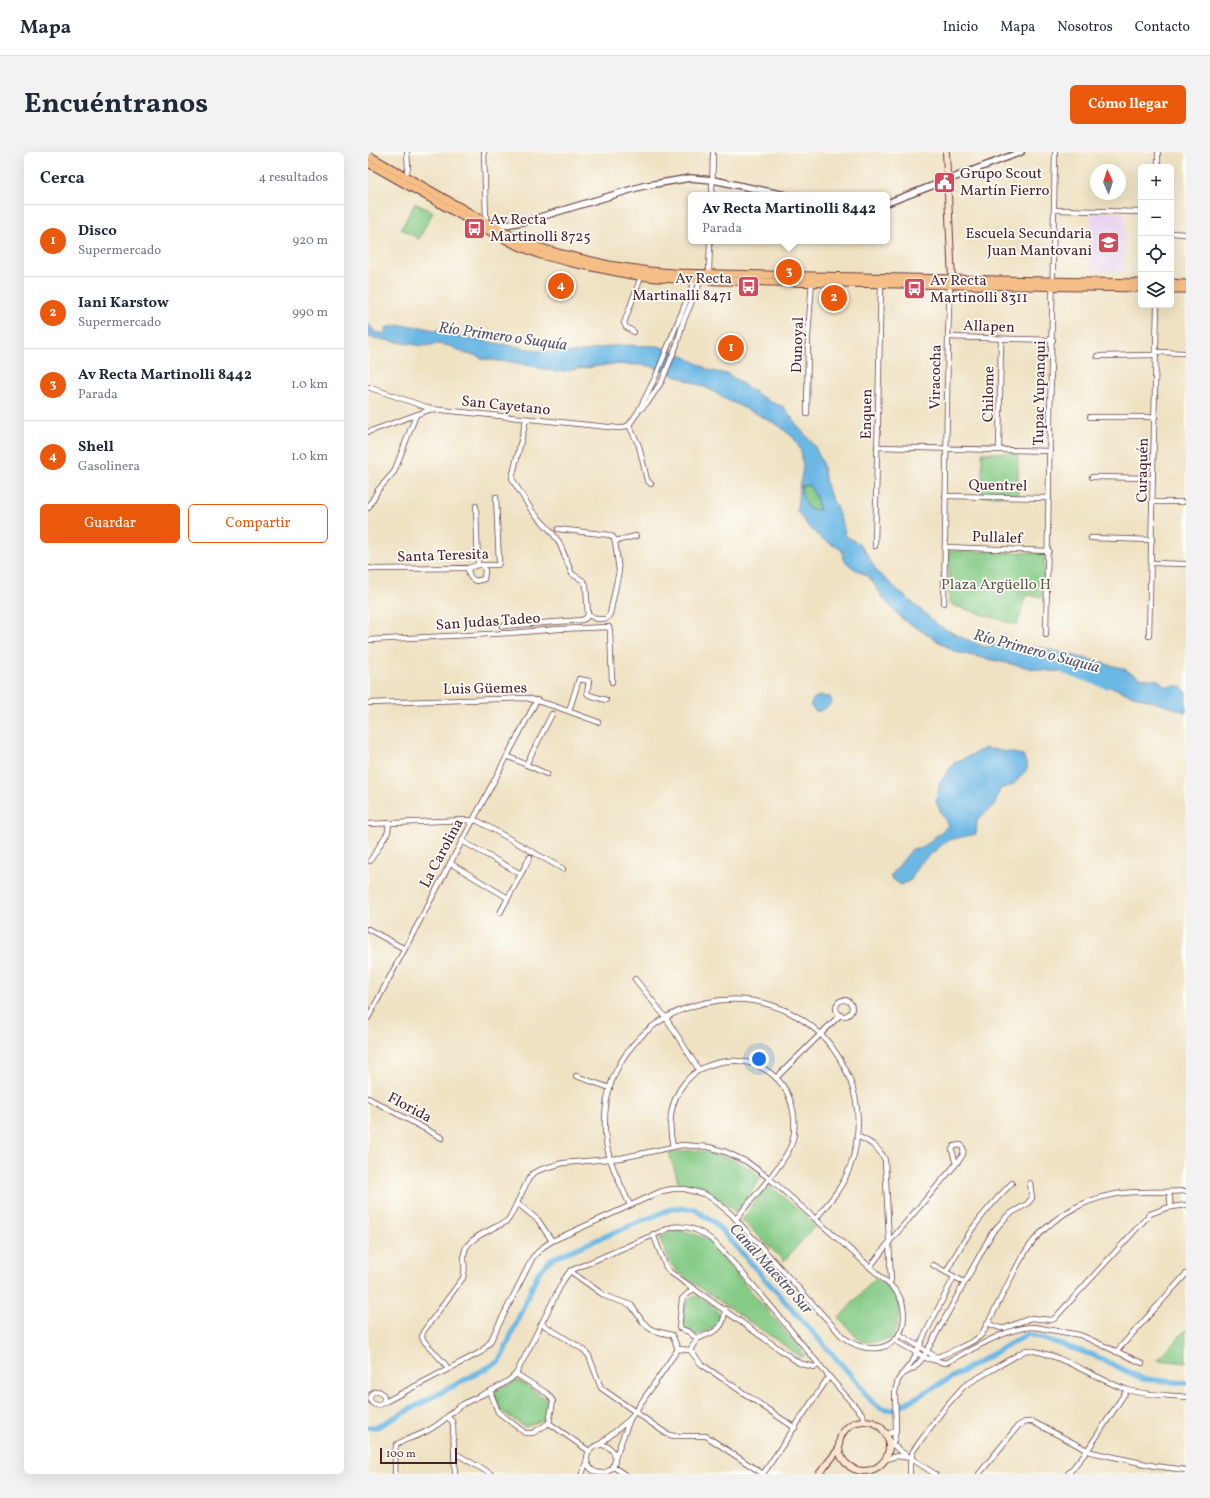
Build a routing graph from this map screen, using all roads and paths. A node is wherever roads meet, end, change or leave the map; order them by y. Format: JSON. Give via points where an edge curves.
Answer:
{"nodes":[{"id":1,"x":407,"y":152,"type":"edge"},
{"id":2,"x":484,"y":152,"type":"edge"},
{"id":3,"x":713,"y":152,"type":"edge"},
{"id":4,"x":946,"y":152,"type":"edge"},
{"id":5,"x":1021,"y":152,"type":"edge"},
{"id":6,"x":1055,"y":152,"type":"edge"},
{"id":7,"x":1158,"y":152,"type":"edge"},
{"id":8,"x":368,"y":155,"type":"edge"},
{"id":9,"x":368,"y":163,"type":"edge"},
{"id":10,"x":1158,"y":164,"type":"edge"},
{"id":11,"x":404,"y":180,"type":"junction"},
{"id":12,"x":713,"y":180,"type":"junction"},
{"id":13,"x":947,"y":180,"type":"junction"},
{"id":14,"x":712,"y":192,"type":"edge"},
{"id":15,"x":771,"y":192,"type":"edge"},
{"id":16,"x":890,"y":202,"type":"edge"},
{"id":17,"x":1055,"y":210,"type":"junction"},
{"id":18,"x":1138,"y":212,"type":"edge"},
{"id":19,"x":484,"y":226,"type":"junction"},
{"id":20,"x":494,"y":230,"type":"junction"},
{"id":21,"x":1174,"y":233,"type":"edge"},
{"id":22,"x":1186,"y":234,"type":"edge"},
{"id":23,"x":709,"y":244,"type":"edge"},
{"id":24,"x":641,"y":276,"type":"junction"},
{"id":25,"x":702,"y":277,"type":"junction"},
{"id":26,"x":812,"y":279,"type":"junction"},
{"id":27,"x":951,"y":282,"type":"junction"},
{"id":28,"x":881,"y":283,"type":"junction"},
{"id":29,"x":1138,"y":283,"type":"edge"},
{"id":30,"x":1174,"y":283,"type":"edge"},
{"id":31,"x":1054,"y":284,"type":"junction"},
{"id":32,"x":1186,"y":284,"type":"edge"},
{"id":33,"x":1138,"y":288,"type":"edge"},
{"id":34,"x":1174,"y":289,"type":"edge"},
{"id":35,"x":1186,"y":289,"type":"edge"},
{"id":36,"x":1157,"y":308,"type":"edge"},
{"id":37,"x":634,"y":332,"type":"dead end"},
{"id":38,"x":948,"y":337,"type":"junction"},
{"id":39,"x":1001,"y":339,"type":"junction"},
{"id":40,"x":1053,"y":340,"type":"junction"},
{"id":41,"x":1186,"y":353,"type":"edge"},
{"id":42,"x":1157,"y":354,"type":"junction"},
{"id":43,"x":1097,"y":356,"type":"dead end"},
{"id":44,"x":368,"y":387,"type":"edge"},
{"id":45,"x":651,"y":388,"type":"junction"},
{"id":46,"x":656,"y":390,"type":"junction"},
{"id":47,"x":432,"y":409,"type":"junction"},
{"id":48,"x":638,"y":412,"type":"junction"},
{"id":49,"x":807,"y":414,"type":"dead end"},
{"id":50,"x":416,"y":415,"type":"junction"},
{"id":51,"x":1090,"y":417,"type":"dead end"},
{"id":52,"x":1155,"y":417,"type":"junction"},
{"id":53,"x":526,"y":420,"type":"junction"},
{"id":54,"x":629,"y":425,"type":"junction"},
{"id":55,"x":368,"y":432,"type":"edge"},
{"id":56,"x":877,"y":447,"type":"junction"},
{"id":57,"x":947,"y":449,"type":"junction"},
{"id":58,"x":998,"y":449,"type":"junction"},
{"id":59,"x":1050,"y":451,"type":"junction"},
{"id":60,"x":1092,"y":477,"type":"dead end"},
{"id":61,"x":1154,"y":478,"type":"junction"},
{"id":62,"x":651,"y":484,"type":"dead end"},
{"id":63,"x":945,"y":496,"type":"junction"},
{"id":64,"x":496,"y":497,"type":"dead end"},
{"id":65,"x":1049,"y":498,"type":"junction"},
{"id":66,"x":1153,"y":502,"type":"junction"},
{"id":67,"x":1183,"y":502,"type":"dead end"},
{"id":68,"x":476,"y":506,"type":"dead end"},
{"id":69,"x":368,"y":508,"type":"edge"},
{"id":70,"x":558,"y":529,"type":"dead end"},
{"id":71,"x":636,"y":536,"type":"dead end"},
{"id":72,"x":1091,"y":538,"type":"dead end"},
{"id":73,"x":1152,"y":540,"type":"junction"},
{"id":74,"x":615,"y":541,"type":"junction"},
{"id":75,"x":875,"y":546,"type":"dead end"},
{"id":76,"x":945,"y":547,"type":"junction"},
{"id":77,"x":1049,"y":550,"type":"junction"},
{"id":78,"x":1151,"y":563,"type":"junction"},
{"id":79,"x":1186,"y":564,"type":"edge"},
{"id":80,"x":480,"y":565,"type":"junction"},
{"id":81,"x":368,"y":568,"type":"edge"},
{"id":82,"x":468,"y":568,"type":"junction"},
{"id":83,"x":944,"y":603,"type":"dead end"},
{"id":84,"x":588,"y":615,"type":"junction"},
{"id":85,"x":502,"y":626,"type":"dead end"},
{"id":86,"x":1046,"y":635,"type":"dead end"},
{"id":87,"x":1149,"y":636,"type":"dead end"},
{"id":88,"x":368,"y":640,"type":"edge"},
{"id":89,"x":612,"y":682,"type":"dead end"},
{"id":90,"x":537,"y":700,"type":"junction"},
{"id":91,"x":606,"y":700,"type":"dead end"},
{"id":92,"x":368,"y":703,"type":"edge"},
{"id":93,"x":569,"y":711,"type":"junction"},
{"id":94,"x":552,"y":714,"type":"dead end"},
{"id":95,"x":598,"y":722,"type":"dead end"},
{"id":96,"x":507,"y":756,"type":"junction"},
{"id":97,"x":526,"y":765,"type":"junction"},
{"id":98,"x":547,"y":774,"type":"dead end"},
{"id":99,"x":472,"y":820,"type":"junction"},
{"id":100,"x":388,"y":823,"type":"junction"},
{"id":101,"x":368,"y":824,"type":"edge"},
{"id":102,"x":462,"y":841,"type":"junction"},
{"id":103,"x":530,"y":857,"type":"dead end"},
{"id":104,"x":370,"y":861,"type":"dead end"},
{"id":105,"x":450,"y":863,"type":"junction"},
{"id":106,"x":563,"y":870,"type":"dead end"},
{"id":107,"x":521,"y":874,"type":"junction"},
{"id":108,"x":508,"y":898,"type":"junction"},
{"id":109,"x":500,"y":913,"type":"dead end"},
{"id":110,"x":368,"y":929,"type":"edge"},
{"id":111,"x":405,"y":949,"type":"junction"},
{"id":112,"x":635,"y":979,"type":"dead end"},
{"id":113,"x":839,"y":1016,"type":"dead end"},
{"id":114,"x":368,"y":1018,"type":"edge"},
{"id":115,"x":666,"y":1018,"type":"junction"},
{"id":116,"x":820,"y":1034,"type":"junction"},
{"id":117,"x":699,"y":1070,"type":"junction"},
{"id":118,"x":576,"y":1076,"type":"dead end"},
{"id":119,"x":776,"y":1078,"type":"junction"},
{"id":120,"x":610,"y":1088,"type":"junction"},
{"id":121,"x":368,"y":1098,"type":"edge"},
{"id":122,"x":857,"y":1136,"type":"junction"},
{"id":123,"x":442,"y":1138,"type":"dead end"},
{"id":124,"x":673,"y":1147,"type":"junction"},
{"id":125,"x":610,"y":1159,"type":"junction"},
{"id":126,"x":956,"y":1164,"type":"dead end"},
{"id":127,"x":769,"y":1178,"type":"junction"},
{"id":128,"x":1012,"y":1183,"type":"dead end"},
{"id":129,"x":1030,"y":1183,"type":"dead end"},
{"id":130,"x":1186,"y":1191,"type":"edge"},
{"id":131,"x":1169,"y":1192,"type":"junction"},
{"id":132,"x":517,"y":1203,"type":"junction"},
{"id":133,"x":1186,"y":1204,"type":"edge"},
{"id":134,"x":630,"y":1205,"type":"junction"},
{"id":135,"x":1171,"y":1207,"type":"junction"},
{"id":136,"x":736,"y":1219,"type":"junction"},
{"id":137,"x":816,"y":1219,"type":"junction"},
{"id":138,"x":653,"y":1234,"type":"junction"},
{"id":139,"x":552,"y":1241,"type":"junction"},
{"id":140,"x":890,"y":1241,"type":"junction"},
{"id":141,"x":932,"y":1265,"type":"dead end"},
{"id":142,"x":870,"y":1267,"type":"junction"},
{"id":143,"x":570,"y":1271,"type":"junction"},
{"id":144,"x":946,"y":1272,"type":"junction"},
{"id":145,"x":1186,"y":1274,"type":"edge"},
{"id":146,"x":954,"y":1277,"type":"junction"},
{"id":147,"x":964,"y":1282,"type":"junction"},
{"id":148,"x":889,"y":1284,"type":"junction"},
{"id":149,"x":694,"y":1288,"type":"junction"},
{"id":150,"x":725,"y":1309,"type":"junction"},
{"id":151,"x":987,"y":1323,"type":"junction"},
{"id":152,"x":542,"y":1324,"type":"junction"},
{"id":153,"x":679,"y":1328,"type":"junction"},
{"id":154,"x":899,"y":1334,"type":"junction"},
{"id":155,"x":672,"y":1335,"type":"junction"},
{"id":156,"x":697,"y":1339,"type":"junction"},
{"id":157,"x":894,"y":1340,"type":"junction"},
{"id":158,"x":920,"y":1346,"type":"junction"},
{"id":159,"x":678,"y":1349,"type":"junction"},
{"id":160,"x":690,"y":1350,"type":"junction"},
{"id":161,"x":926,"y":1351,"type":"junction"},
{"id":162,"x":1116,"y":1352,"type":"junction"},
{"id":163,"x":917,"y":1354,"type":"junction"},
{"id":164,"x":923,"y":1358,"type":"junction"},
{"id":165,"x":933,"y":1358,"type":"junction"},
{"id":166,"x":1142,"y":1363,"type":"dead end"},
{"id":167,"x":818,"y":1365,"type":"junction"},
{"id":168,"x":448,"y":1369,"type":"junction"},
{"id":169,"x":516,"y":1374,"type":"junction"},
{"id":170,"x":901,"y":1375,"type":"junction"},
{"id":171,"x":828,"y":1378,"type":"junction"},
{"id":172,"x":1127,"y":1390,"type":"junction"},
{"id":173,"x":490,"y":1391,"type":"junction"},
{"id":174,"x":1186,"y":1397,"type":"edge"},
{"id":175,"x":381,"y":1404,"type":"dead end"},
{"id":176,"x":634,"y":1411,"type":"junction"},
{"id":177,"x":447,"y":1417,"type":"junction"},
{"id":178,"x":630,"y":1419,"type":"junction"},
{"id":179,"x":865,"y":1421,"type":"junction"},
{"id":180,"x":549,"y":1423,"type":"junction"},
{"id":181,"x":795,"y":1428,"type":"junction"},
{"id":182,"x":896,"y":1430,"type":"junction"},
{"id":183,"x":889,"y":1442,"type":"junction"},
{"id":184,"x":599,"y":1445,"type":"junction"},
{"id":185,"x":838,"y":1450,"type":"junction"},
{"id":186,"x":898,"y":1450,"type":"junction"},
{"id":187,"x":590,"y":1451,"type":"junction"},
{"id":188,"x":1087,"y":1451,"type":"junction"},
{"id":189,"x":454,"y":1454,"type":"junction"},
{"id":190,"x":896,"y":1456,"type":"junction"},
{"id":191,"x":615,"y":1458,"type":"junction"},
{"id":192,"x":911,"y":1458,"type":"junction"},
{"id":193,"x":587,"y":1460,"type":"junction"},
{"id":194,"x":885,"y":1460,"type":"junction"},
{"id":195,"x":612,"y":1466,"type":"junction"},
{"id":196,"x":1186,"y":1470,"type":"edge"},
{"id":197,"x":602,"y":1473,"type":"edge"},
{"id":198,"x":858,"y":1473,"type":"edge"},
{"id":199,"x":395,"y":1474,"type":"edge"},
{"id":200,"x":455,"y":1474,"type":"edge"},
{"id":201,"x":490,"y":1474,"type":"edge"},
{"id":202,"x":582,"y":1474,"type":"edge"},
{"id":203,"x":624,"y":1474,"type":"edge"},
{"id":204,"x":763,"y":1474,"type":"edge"},
{"id":205,"x":819,"y":1474,"type":"edge"},
{"id":206,"x":910,"y":1474,"type":"edge"},
{"id":207,"x":935,"y":1474,"type":"edge"},
{"id":208,"x":979,"y":1474,"type":"edge"},
{"id":209,"x":1068,"y":1474,"type":"edge"}],
"edges":[{"from":1,"to":11,"type":"street","via":[[408,168]]},
{"from":2,"to":19,"type":"street"},
{"from":3,"to":12,"type":"street"},
{"from":4,"to":13,"type":"main road","name":"Viracocha"},
{"from":5,"to":13,"type":"street"},
{"from":6,"to":17,"type":"street","name":"Tupac Yupanqui"},
{"from":7,"to":10,"type":"street"},
{"from":8,"to":11,"type":"main road"},
{"from":9,"to":11,"type":"main road"},
{"from":11,"to":19,"type":"main road"},
{"from":12,"to":14,"type":"street"},
{"from":12,"to":15,"type":"street"},
{"from":12,"to":20,"type":"street","via":[[690,178],[649,184]]},
{"from":13,"to":16,"type":"street"},
{"from":13,"to":27,"type":"main road","name":"Viracocha"},
{"from":17,"to":18,"type":"street"},
{"from":17,"to":31,"type":"street","name":"Tupac Yupanqui"},
{"from":19,"to":20,"type":"main road"},
{"from":20,"to":24,"type":"main road","via":[[526,249],[550,258]]},
{"from":20,"to":25,"type":"main road","via":[[562,254],[631,269],[690,273]]},
{"from":21,"to":22,"type":"street"},
{"from":23,"to":25,"type":"street"},
{"from":24,"to":25,"type":"main road"},
{"from":24,"to":37,"type":"street","via":[[624,323]]},
{"from":25,"to":26,"type":"main road"},
{"from":25,"to":26,"type":"main road","via":[[739,274]]},
{"from":25,"to":45,"type":"street"},
{"from":25,"to":46,"type":"street","via":[[662,381]]},
{"from":26,"to":27,"type":"main road"},
{"from":26,"to":28,"type":"main road"},
{"from":26,"to":49,"type":"street","name":"Dunoyal"},
{"from":27,"to":28,"type":"main road"},
{"from":27,"to":31,"type":"main road"},
{"from":27,"to":38,"type":"street","name":"Viracocha"},
{"from":28,"to":56,"type":"street","name":"Enquen"},
{"from":29,"to":31,"type":"main road"},
{"from":30,"to":32,"type":"main road"},
{"from":31,"to":33,"type":"main road"},
{"from":31,"to":40,"type":"street","name":"Tupac Yupanqui"},
{"from":34,"to":35,"type":"main road"},
{"from":36,"to":42,"type":"street","name":"Curaquén"},
{"from":38,"to":39,"type":"street","name":"Allapen"},
{"from":38,"to":57,"type":"street","name":"Viracocha"},
{"from":39,"to":40,"type":"street","name":"Allapen"},
{"from":39,"to":58,"type":"street","name":"Chilome"},
{"from":40,"to":59,"type":"street","name":"Tupac Yupanqui"},
{"from":41,"to":42,"type":"street"},
{"from":42,"to":43,"type":"street"},
{"from":42,"to":52,"type":"street","name":"Curaquén"},
{"from":44,"to":47,"type":"street"},
{"from":45,"to":46,"type":"street"},
{"from":45,"to":48,"type":"street"},
{"from":46,"to":48,"type":"street"},
{"from":47,"to":50,"type":"street","name":"San Cayetano"},
{"from":47,"to":53,"type":"street","name":"San Cayetano"},
{"from":48,"to":54,"type":"street"},
{"from":50,"to":55,"type":"street","name":"San Cayetano"},
{"from":50,"to":69,"type":"street","via":[[394,472],[378,490]]},
{"from":51,"to":52,"type":"street"},
{"from":52,"to":61,"type":"street","name":"Curaquén"},
{"from":53,"to":54,"type":"street","name":"San Cayetano","via":[[618,428]]},
{"from":53,"to":84,"type":"street","via":[[512,478],[532,511],[558,542],[572,574],[586,585]]},
{"from":54,"to":62,"type":"street","via":[[639,446],[647,480]]},
{"from":56,"to":57,"type":"street"},
{"from":56,"to":75,"type":"street","name":"Enquen"},
{"from":57,"to":58,"type":"street"},
{"from":57,"to":63,"type":"street","name":"Viracocha"},
{"from":58,"to":59,"type":"street"},
{"from":59,"to":65,"type":"street","name":"Tupac Yupanqui"},
{"from":60,"to":61,"type":"street"},
{"from":61,"to":66,"type":"street","name":"Curaquén"},
{"from":63,"to":65,"type":"street","name":"Quentrel"},
{"from":63,"to":76,"type":"street","name":"Viracocha"},
{"from":64,"to":80,"type":"street","name":"Santa Teresita","via":[[499,564]]},
{"from":65,"to":77,"type":"street","name":"Tupac Yupanqui"},
{"from":66,"to":67,"type":"street"},
{"from":66,"to":73,"type":"street","name":"Curaquén"},
{"from":68,"to":80,"type":"street"},
{"from":70,"to":74,"type":"street","via":[[610,535]]},
{"from":71,"to":74,"type":"street"},
{"from":72,"to":73,"type":"street"},
{"from":73,"to":78,"type":"street","name":"Curaquén"},
{"from":74,"to":84,"type":"street","via":[[619,571],[610,614],[603,620]]},
{"from":76,"to":77,"type":"street","name":"Pullalef"},
{"from":76,"to":83,"type":"street","name":"Viracocha"},
{"from":77,"to":86,"type":"street","name":"Tupac Yupanqui"},
{"from":78,"to":79,"type":"street"},
{"from":78,"to":87,"type":"street","name":"Curaquén"},
{"from":80,"to":82,"type":"street","name":"Santa Teresita"},
{"from":80,"to":82,"type":"street","via":[[485,571],[484,579],[476,582],[471,579]]},
{"from":81,"to":82,"type":"street","name":"Santa Teresita"},
{"from":84,"to":85,"type":"street","via":[[582,620]]},
{"from":88,"to":89,"type":"street","name":"San Judas Tadeo","via":[[609,626]]},
{"from":90,"to":92,"type":"street","name":"Luis Güemes","via":[[521,697]]},
{"from":90,"to":93,"type":"street","name":"Luis Güemes"},
{"from":90,"to":96,"type":"street","name":"La Carolina"},
{"from":91,"to":93,"type":"street","via":[[589,695],[589,681],[579,679]]},
{"from":93,"to":95,"type":"street","name":"Luis Güemes"},
{"from":94,"to":97,"type":"street"},
{"from":96,"to":97,"type":"street"},
{"from":96,"to":99,"type":"street","name":"La Carolina"},
{"from":97,"to":98,"type":"street"},
{"from":99,"to":100,"type":"street"},
{"from":99,"to":102,"type":"street","name":"La Carolina"},
{"from":99,"to":106,"type":"street","via":[[478,821]]},
{"from":100,"to":101,"type":"street"},
{"from":100,"to":104,"type":"street","via":[[388,832]]},
{"from":102,"to":105,"type":"street","name":"La Carolina"},
{"from":102,"to":107,"type":"street"},
{"from":103,"to":107,"type":"street"},
{"from":105,"to":108,"type":"street"},
{"from":105,"to":111,"type":"street","name":"La Carolina"},
{"from":107,"to":108,"type":"street"},
{"from":108,"to":109,"type":"street"},
{"from":110,"to":111,"type":"street"},
{"from":111,"to":114,"type":"street","name":"La Carolina"},
{"from":112,"to":115,"type":"street"},
{"from":113,"to":116,"type":"street"},
{"from":115,"to":116,"type":"street","via":[[704,1002],[743,999],[768,1004],[791,1013]]},
{"from":115,"to":117,"type":"street"},
{"from":115,"to":120,"type":"street","via":[[650,1028],[637,1042],[617,1070]]},
{"from":116,"to":119,"type":"street"},
{"from":116,"to":122,"type":"street","via":[[841,1060],[852,1087]]},
{"from":117,"to":119,"type":"street","via":[[713,1064],[736,1060],[758,1066]]},
{"from":117,"to":124,"type":"street","via":[[685,1083],[674,1101],[670,1116]]},
{"from":118,"to":120,"type":"street"},
{"from":119,"to":127,"type":"street","via":[[792,1105],[794,1134],[786,1156]]},
{"from":120,"to":125,"type":"street","via":[[605,1123]]},
{"from":121,"to":123,"type":"street","name":"Florida"},
{"from":122,"to":137,"type":"street","via":[[845,1178]]},
{"from":122,"to":140,"type":"street","via":[[870,1142],[885,1160]]},
{"from":124,"to":125,"type":"street"},
{"from":124,"to":127,"type":"street","via":[[691,1145],[717,1149],[747,1162]]},
{"from":125,"to":132,"type":"street","via":[[563,1163],[542,1169],[530,1176]]},
{"from":125,"to":134,"type":"street"},
{"from":126,"to":140,"type":"street"},
{"from":127,"to":136,"type":"street"},
{"from":127,"to":137,"type":"street"},
{"from":128,"to":144,"type":"street","via":[[975,1223]]},
{"from":129,"to":147,"type":"street","via":[[1032,1198],[1027,1204],[1008,1215],[992,1233]]},
{"from":130,"to":131,"type":"street"},
{"from":131,"to":135,"type":"street"},
{"from":131,"to":151,"type":"street","via":[[1107,1196],[1086,1202],[1053,1221],[1024,1253]]},
{"from":132,"to":139,"type":"street","via":[[538,1220]]},
{"from":132,"to":168,"type":"street","via":[[507,1221],[469,1243],[465,1250],[466,1270],[463,1278],[423,1332],[424,1341]]},
{"from":133,"to":135,"type":"street"},
{"from":134,"to":136,"type":"street","via":[[662,1191],[685,1189],[708,1196]]},
{"from":134,"to":139,"type":"street"},
{"from":135,"to":151,"type":"street","via":[[1150,1214],[1054,1319],[1031,1318],[1005,1328]]},
{"from":136,"to":157,"type":"street","via":[[846,1340],[859,1347],[875,1349]]},
{"from":137,"to":142,"type":"street"},
{"from":138,"to":143,"type":"street"},
{"from":138,"to":149,"type":"street","via":[[667,1269]]},
{"from":138,"to":167,"type":"street","via":[[678,1226],[691,1228],[708,1236]]},
{"from":139,"to":168,"type":"street","via":[[533,1257],[488,1346]]},
{"from":140,"to":142,"type":"street"},
{"from":140,"to":148,"type":"street"},
{"from":141,"to":144,"type":"street"},
{"from":142,"to":148,"type":"street"},
{"from":143,"to":152,"type":"street"},
{"from":143,"to":155,"type":"street","via":[[606,1296],[631,1305],[649,1328]]},
{"from":144,"to":146,"type":"street"},
{"from":145,"to":162,"type":"street"},
{"from":146,"to":147,"type":"street"},
{"from":146,"to":158,"type":"street"},
{"from":147,"to":161,"type":"street"},
{"from":148,"to":154,"type":"street","via":[[899,1295],[903,1306],[904,1320]]},
{"from":149,"to":150,"type":"street"},
{"from":149,"to":153,"type":"street","via":[[682,1299]]},
{"from":150,"to":156,"type":"street","via":[[723,1324],[712,1333]]},
{"from":150,"to":167,"type":"street","via":[[800,1362],[814,1367]]},
{"from":151,"to":165,"type":"street","via":[[976,1340]]},
{"from":152,"to":169,"type":"street"},
{"from":152,"to":176,"type":"street","via":[[584,1350],[589,1356],[601,1388]]},
{"from":153,"to":155,"type":"street"},
{"from":153,"to":156,"type":"street"},
{"from":154,"to":157,"type":"street"},
{"from":154,"to":158,"type":"street"},
{"from":155,"to":159,"type":"street"},
{"from":156,"to":160,"type":"street"},
{"from":157,"to":163,"type":"street"},
{"from":158,"to":161,"type":"street"},
{"from":158,"to":163,"type":"street"},
{"from":159,"to":160,"type":"street"},
{"from":159,"to":176,"type":"street"},
{"from":160,"to":181,"type":"street","via":[[701,1364]]},
{"from":161,"to":164,"type":"street"},
{"from":161,"to":165,"type":"street"},
{"from":162,"to":165,"type":"street","via":[[1080,1335],[1027,1326],[999,1336],[945,1363]]},
{"from":162,"to":166,"type":"street"},
{"from":163,"to":164,"type":"street"},
{"from":163,"to":170,"type":"street"},
{"from":164,"to":165,"type":"street"},
{"from":164,"to":170,"type":"street","via":[[914,1368]]},
{"from":167,"to":171,"type":"street"},
{"from":168,"to":175,"type":"street"},
{"from":169,"to":173,"type":"street"},
{"from":169,"to":180,"type":"street","via":[[548,1394],[553,1401]]},
{"from":170,"to":182,"type":"street","via":[[896,1389]]},
{"from":171,"to":179,"type":"street","via":[[862,1414]]},
{"from":171,"to":181,"type":"street"},
{"from":172,"to":174,"type":"street"},
{"from":172,"to":188,"type":"street"},
{"from":172,"to":192,"type":"street","via":[[1053,1357],[1026,1350],[964,1386],[913,1450]]},
{"from":173,"to":177,"type":"street","via":[[460,1405]]},
{"from":173,"to":180,"type":"street","via":[[498,1412],[525,1432],[534,1433]]},
{"from":176,"to":178,"type":"street"},
{"from":176,"to":204,"type":"street","via":[[670,1435],[702,1435],[710,1438]]},
{"from":177,"to":189,"type":"street","via":[[453,1425]]},
{"from":177,"to":199,"type":"street","via":[[427,1432],[396,1444]]},
{"from":178,"to":184,"type":"street"},
{"from":178,"to":191,"type":"street"},
{"from":179,"to":183,"type":"main road","via":[[880,1427]]},
{"from":179,"to":185,"type":"main road","via":[[850,1424],[844,1429]]},
{"from":180,"to":187,"type":"street"},
{"from":181,"to":204,"type":"street"},
{"from":182,"to":183,"type":"street"},
{"from":182,"to":183,"type":"street"},
{"from":183,"to":186,"type":"street"},
{"from":183,"to":194,"type":"main road"},
{"from":184,"to":187,"type":"street"},
{"from":184,"to":191,"type":"street","via":[[608,1447]]},
{"from":185,"to":198,"type":"main road","via":[[844,1463]]},
{"from":185,"to":205,"type":"main road"},
{"from":186,"to":190,"type":"street"},
{"from":186,"to":192,"type":"street"},
{"from":187,"to":193,"type":"street"},
{"from":188,"to":196,"type":"street"},
{"from":188,"to":208,"type":"street","via":[[1033,1422],[1025,1422],[1018,1426]]},
{"from":188,"to":209,"type":"street"},
{"from":189,"to":200,"type":"street"},
{"from":189,"to":201,"type":"street"},
{"from":190,"to":192,"type":"street"},
{"from":190,"to":194,"type":"street"},
{"from":191,"to":195,"type":"street"},
{"from":192,"to":206,"type":"street"},
{"from":192,"to":207,"type":"street"},
{"from":193,"to":197,"type":"street","via":[[594,1471]]},
{"from":193,"to":202,"type":"street"},
{"from":194,"to":198,"type":"main road","via":[[875,1469]]},
{"from":195,"to":197,"type":"street"},
{"from":195,"to":203,"type":"street"}]}
